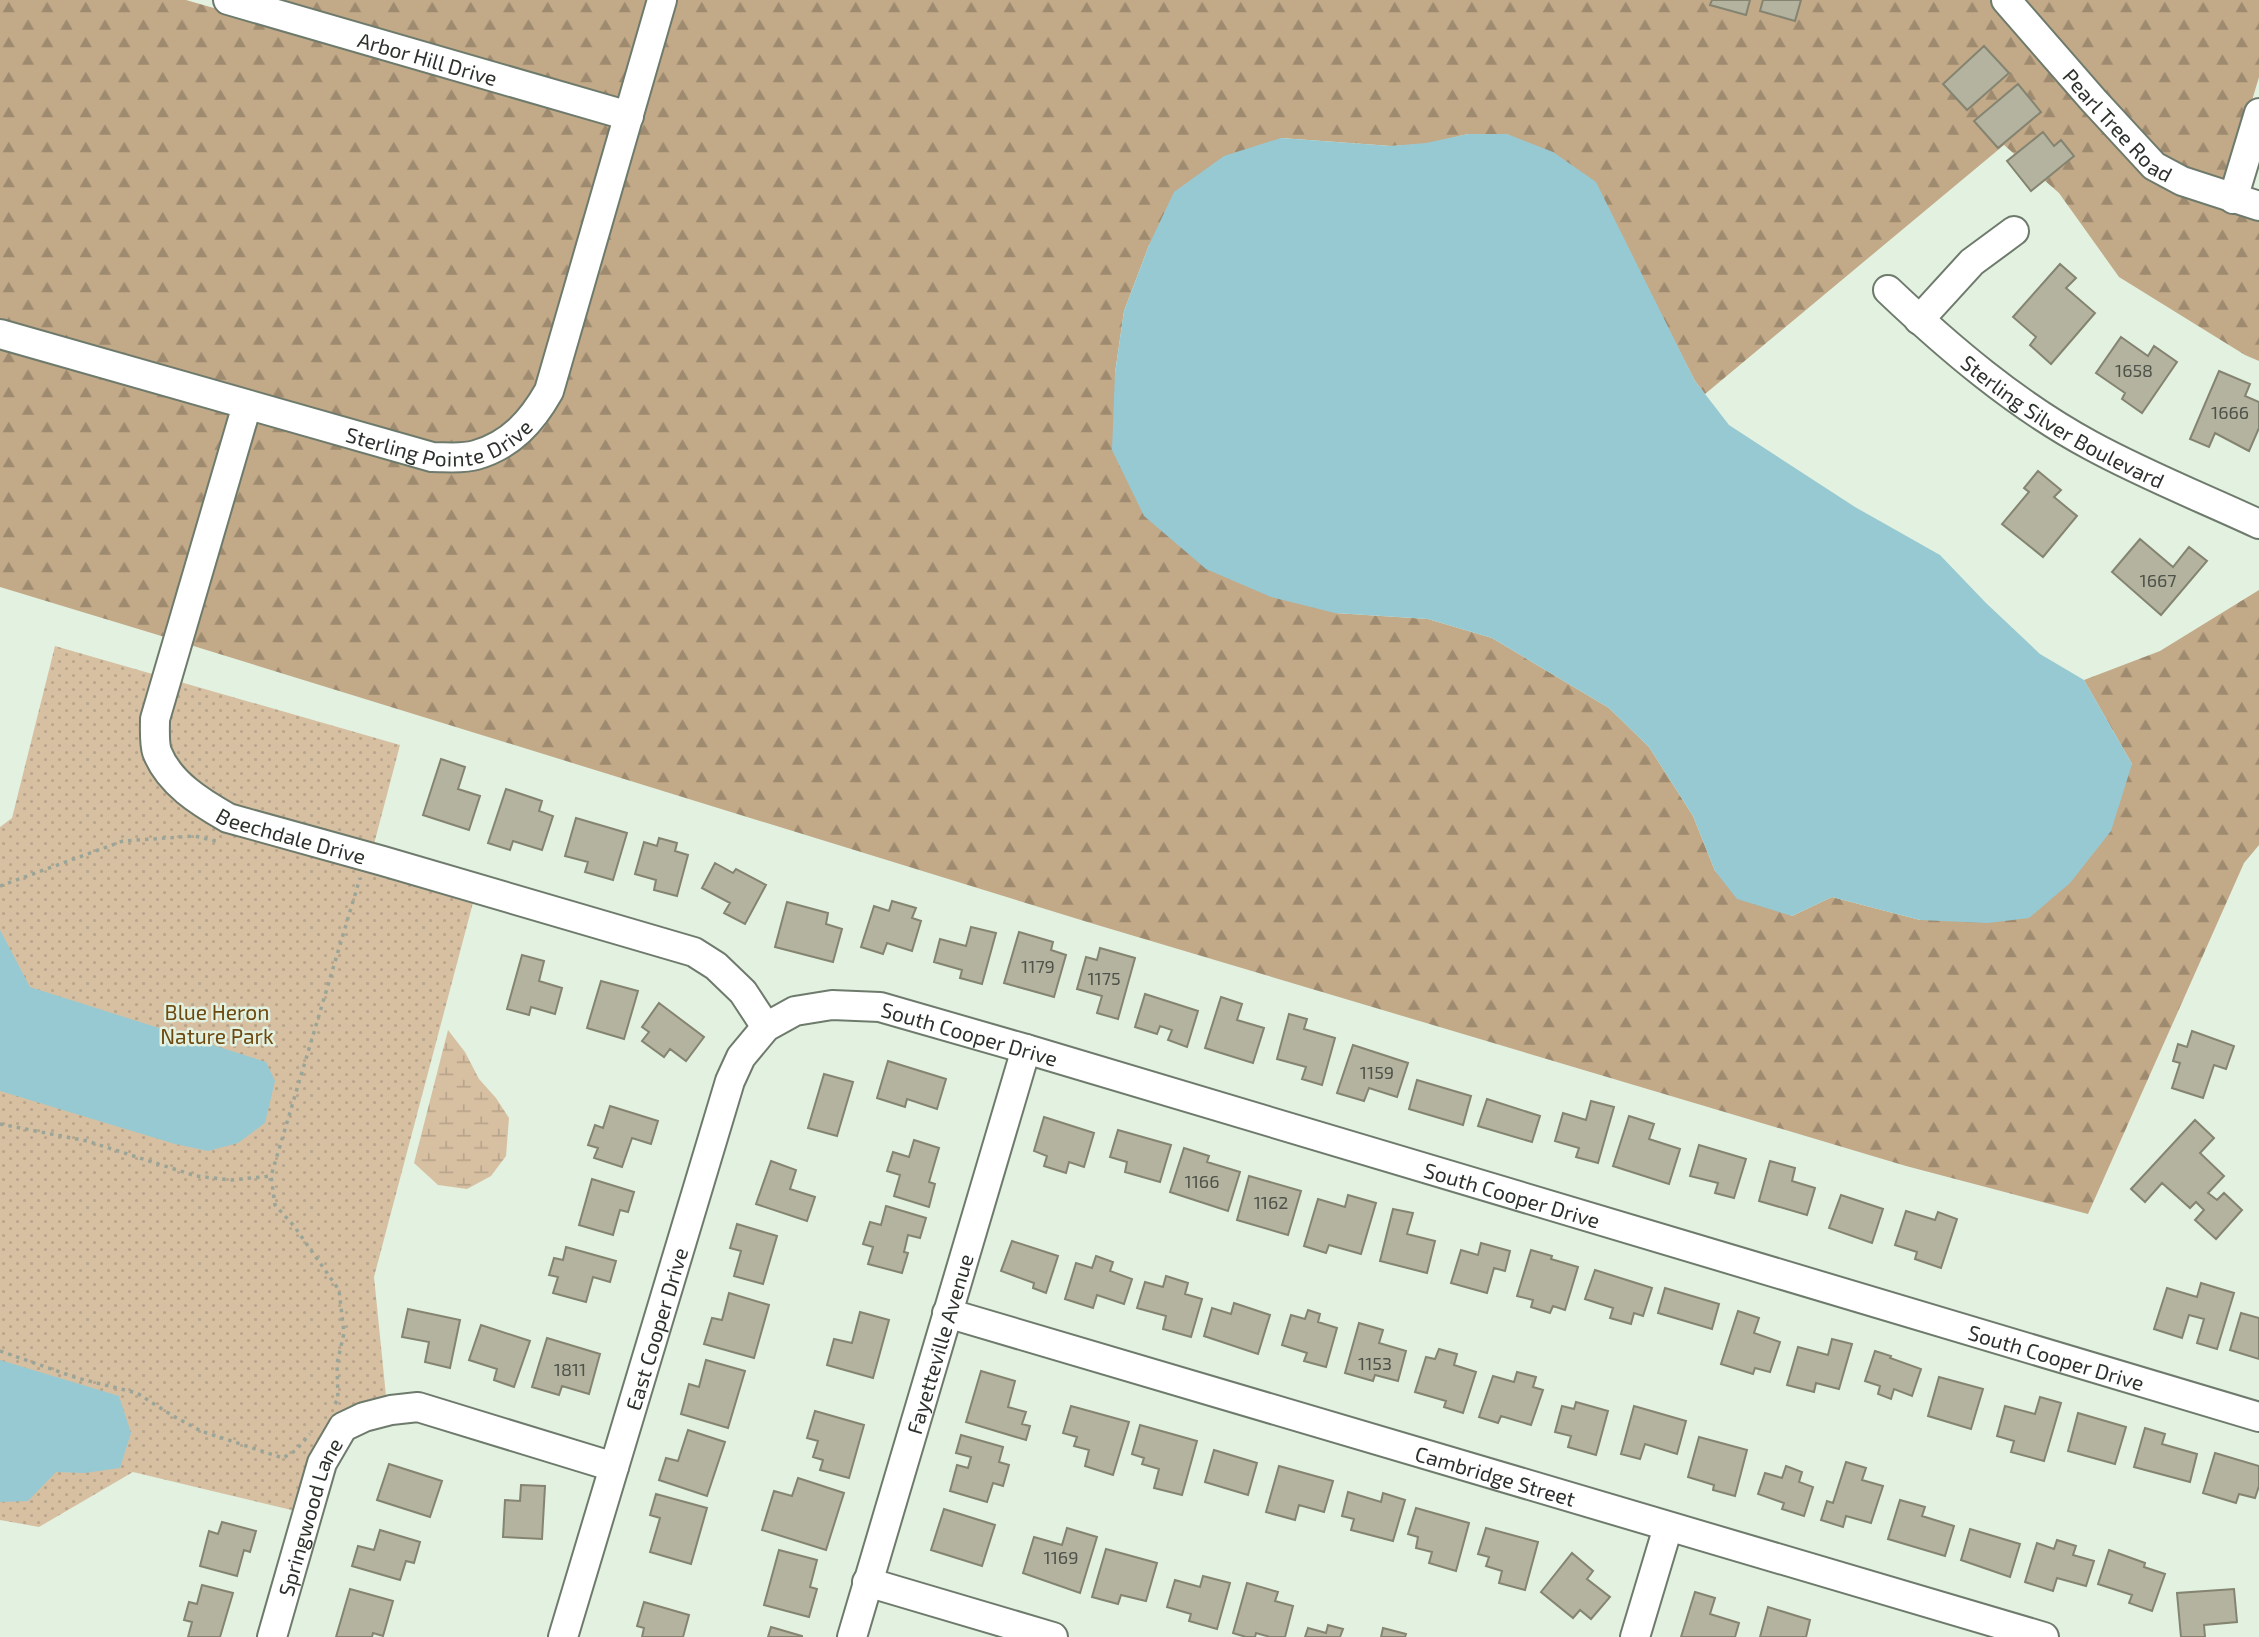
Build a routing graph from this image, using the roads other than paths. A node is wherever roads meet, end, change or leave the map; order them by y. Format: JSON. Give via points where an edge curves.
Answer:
{"nodes":[{"id":1,"x":228,"y":0,"type":"edge"},
{"id":2,"x":662,"y":0,"type":"edge"},
{"id":3,"x":2006,"y":0,"type":"edge"},
{"id":4,"x":2259,"y":113,"type":"edge"},
{"id":5,"x":629,"y":116,"type":"junction"},
{"id":6,"x":2246,"y":202,"type":"edge"},
{"id":7,"x":2014,"y":231,"type":"dead end"},
{"id":8,"x":1888,"y":290,"type":"dead end"},
{"id":9,"x":1919,"y":320,"type":"junction"},
{"id":10,"x":0,"y":334,"type":"edge"},
{"id":11,"x":247,"y":405,"type":"junction"},
{"id":12,"x":2259,"y":524,"type":"edge"},
{"id":13,"x":766,"y":1027,"type":"junction"},
{"id":14,"x":1026,"y":1049,"type":"junction"},
{"id":15,"x":947,"y":1313,"type":"junction"},
{"id":16,"x":2259,"y":1417,"type":"edge"},
{"id":17,"x":614,"y":1467,"type":"junction"},
{"id":18,"x":1668,"y":1527,"type":"junction"},
{"id":19,"x":867,"y":1582,"type":"junction"},
{"id":20,"x":272,"y":1637,"type":"edge"},
{"id":21,"x":563,"y":1637,"type":"edge"},
{"id":22,"x":852,"y":1637,"type":"edge"},
{"id":23,"x":1053,"y":1637,"type":"edge"},
{"id":24,"x":1635,"y":1637,"type":"edge"},
{"id":25,"x":2044,"y":1637,"type":"edge"}],
"edges":[{"from":1,"to":5,"type":"street","name":"Arbor Hill Drive"},
{"from":2,"to":5,"type":"street","name":"Sterling Pointe Drive"},
{"from":3,"to":6,"type":"street","name":"Pearl Tree Road","via":[[2154,166],[2182,181]]},
{"from":4,"to":6,"type":"street"},
{"from":5,"to":11,"type":"street","name":"Sterling Pointe Drive","via":[[549,391],[535,415],[512,439],[475,455],[432,457]]},
{"from":7,"to":9,"type":"street","via":[[1972,262]]},
{"from":8,"to":9,"type":"street","name":"Sterling Silver Boulevard"},
{"from":9,"to":12,"type":"street","name":"Sterling Silver Boulevard","via":[[2011,396],[2090,445]]},
{"from":10,"to":11,"type":"street","name":"Sterling Pointe Drive"},
{"from":11,"to":13,"type":"street","name":"Beechdale Drive","via":[[155,719],[156,750],[173,780],[228,817],[694,952],[743,992]]},
{"from":13,"to":14,"type":"street","name":"South Cooper Drive","via":[[795,1011],[832,1005],[880,1007]]},
{"from":13,"to":17,"type":"street","name":"East Cooper Drive","via":[[741,1057],[730,1081]]},
{"from":14,"to":15,"type":"street","name":"Fayetteville Avenue"},
{"from":14,"to":16,"type":"street","name":"South Cooper Drive"},
{"from":15,"to":18,"type":"street","name":"Cambridge Street"},
{"from":15,"to":19,"type":"street","name":"Fayetteville Avenue"},
{"from":17,"to":20,"type":"street","name":"Springwood Lane","via":[[418,1407],[355,1420],[343,1427],[323,1464]]},
{"from":17,"to":21,"type":"street","name":"East Cooper Drive"},
{"from":18,"to":24,"type":"street"},
{"from":18,"to":25,"type":"street","name":"Cambridge Street"},
{"from":19,"to":22,"type":"street","name":"Fayetteville Avenue"},
{"from":19,"to":23,"type":"street"}]}
